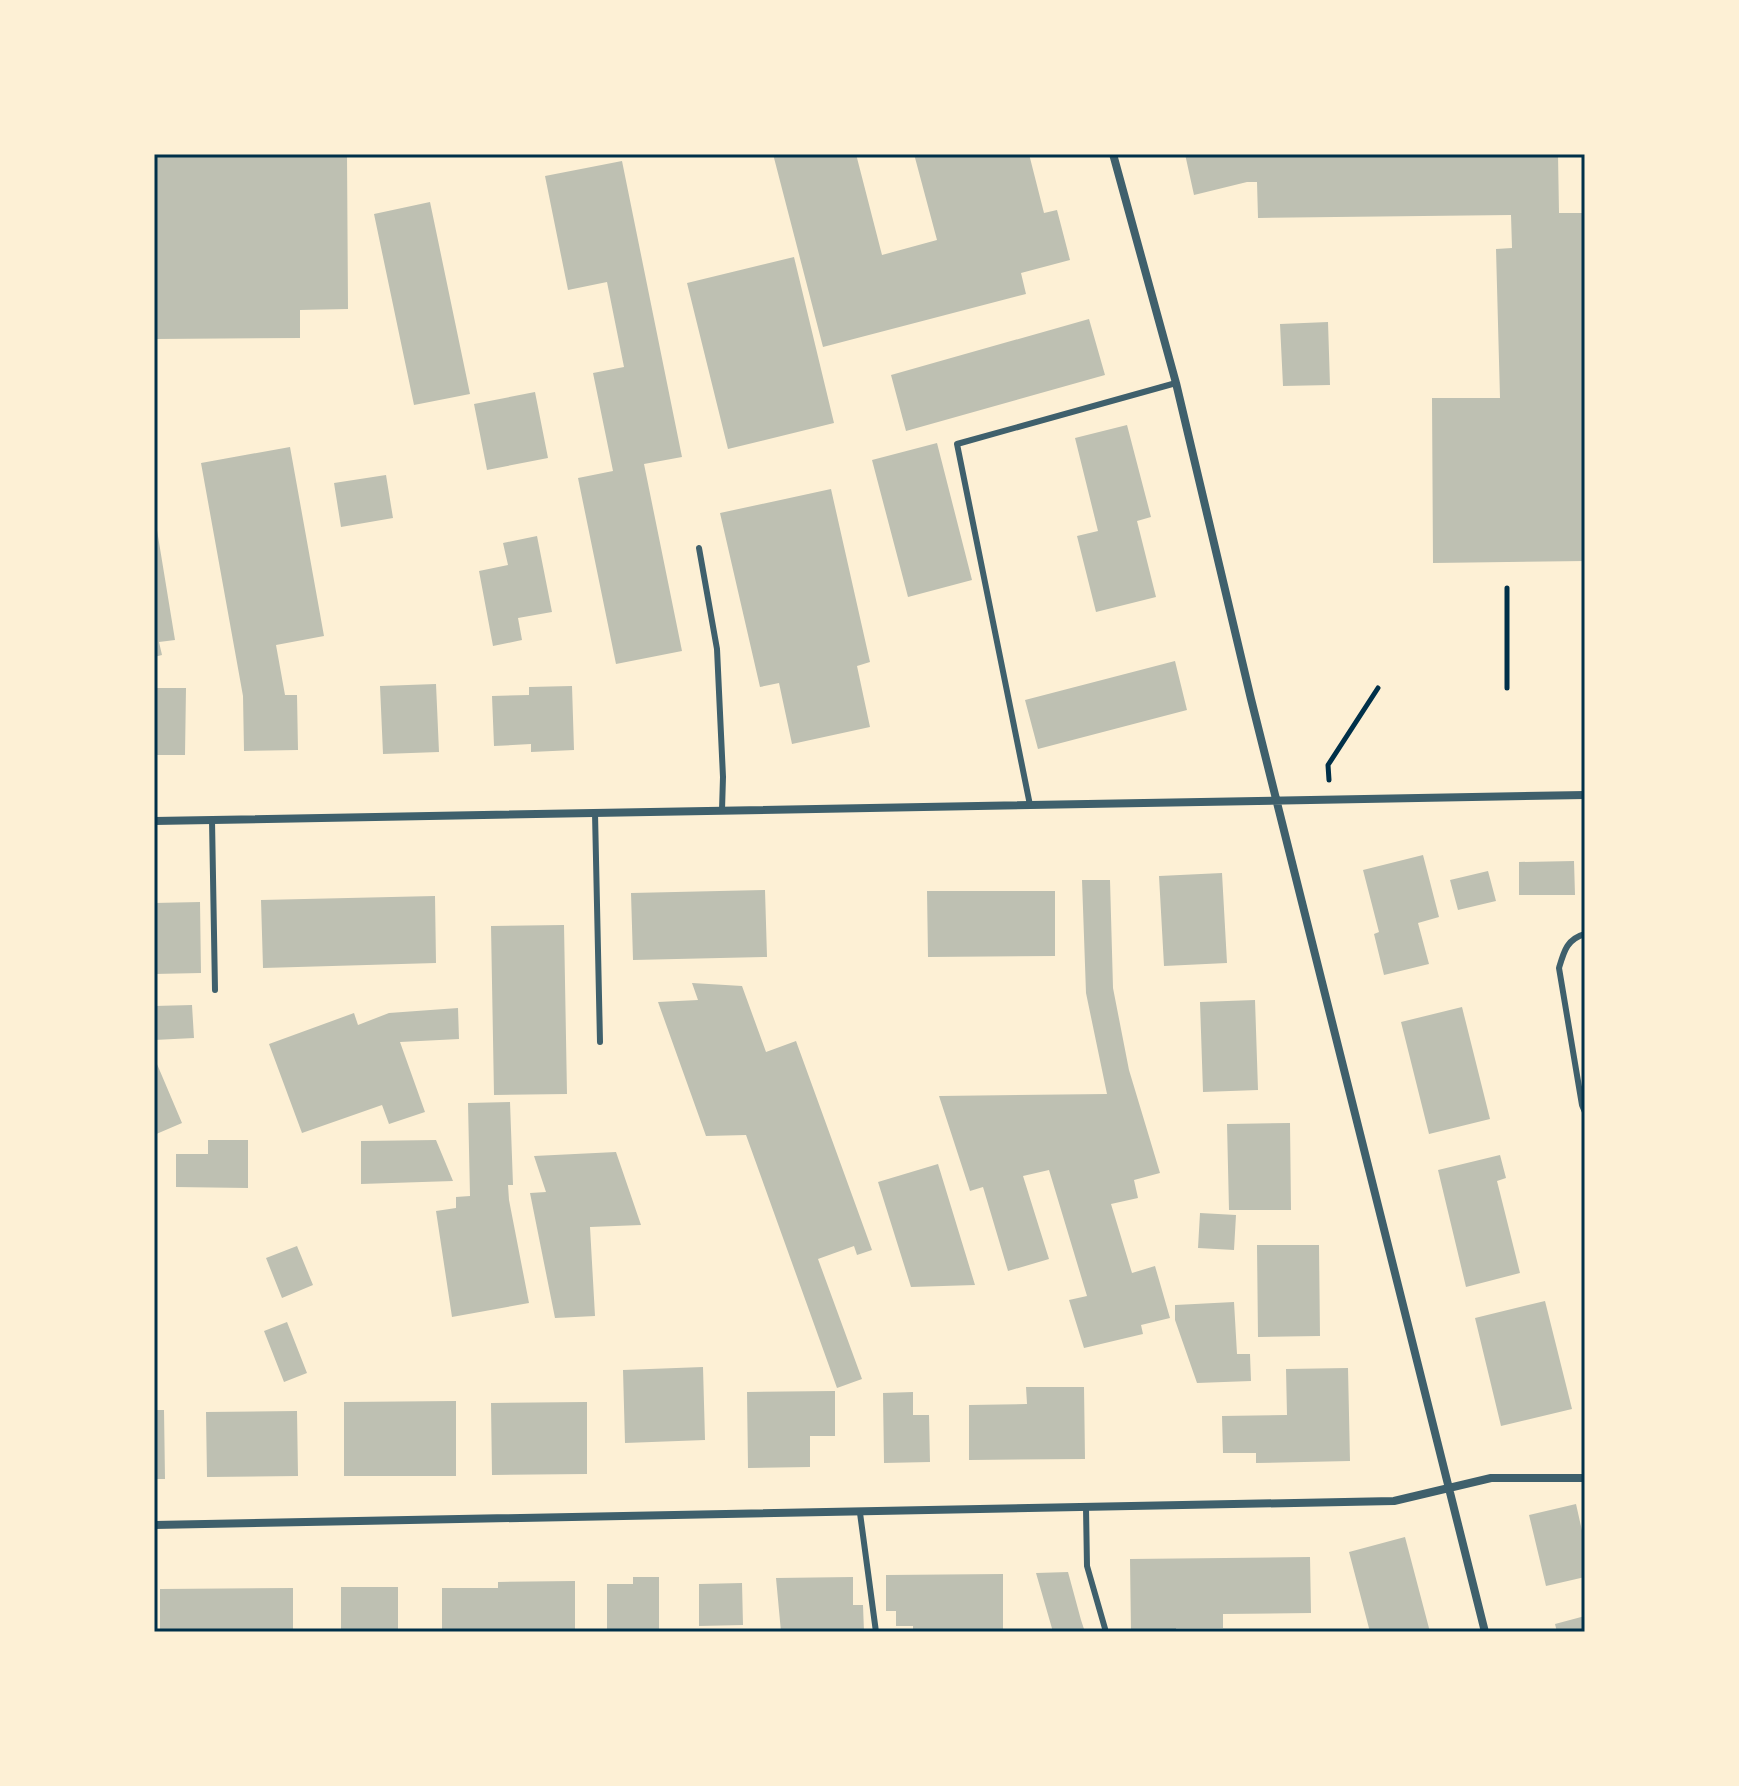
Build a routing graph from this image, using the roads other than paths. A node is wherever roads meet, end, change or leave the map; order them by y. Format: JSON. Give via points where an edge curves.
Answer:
{"nodes":[{"id":1,"x":1113,"y":154,"type":"edge"},
{"id":2,"x":1176,"y":383,"type":"junction"},
{"id":3,"x":699,"y":548,"type":"dead end"},
{"id":4,"x":1585,"y":795,"type":"edge"},
{"id":5,"x":1277,"y":801,"type":"junction"},
{"id":6,"x":1030,"y":805,"type":"junction"},
{"id":7,"x":722,"y":810,"type":"junction"},
{"id":8,"x":595,"y":813,"type":"junction"},
{"id":9,"x":212,"y":820,"type":"junction"},
{"id":10,"x":154,"y":821,"type":"edge"},
{"id":11,"x":1585,"y":934,"type":"edge"},
{"id":12,"x":215,"y":990,"type":"dead end"},
{"id":13,"x":600,"y":1042,"type":"dead end"},
{"id":14,"x":1585,"y":1112,"type":"edge"},
{"id":15,"x":1585,"y":1478,"type":"edge"},
{"id":16,"x":1449,"y":1487,"type":"junction"},
{"id":17,"x":1086,"y":1508,"type":"junction"},
{"id":18,"x":860,"y":1513,"type":"junction"},
{"id":19,"x":154,"y":1525,"type":"edge"},
{"id":20,"x":876,"y":1632,"type":"edge"},
{"id":21,"x":1106,"y":1632,"type":"edge"},
{"id":22,"x":1485,"y":1632,"type":"edge"}],
"edges":[{"from":1,"to":2,"type":"street"},
{"from":2,"to":5,"type":"street"},
{"from":2,"to":6,"type":"lane","via":[[957,444]]},
{"from":3,"to":7,"type":"lane","via":[[717,649]]},
{"from":4,"to":5,"type":"street"},
{"from":5,"to":6,"type":"street"},
{"from":5,"to":16,"type":"street"},
{"from":6,"to":7,"type":"street"},
{"from":7,"to":8,"type":"street"},
{"from":8,"to":9,"type":"street"},
{"from":8,"to":13,"type":"lane"},
{"from":9,"to":10,"type":"street"},
{"from":9,"to":12,"type":"lane"},
{"from":11,"to":14,"type":"lane","via":[[1565,947],[1559,968]]},
{"from":15,"to":16,"type":"street","via":[[1491,1478]]},
{"from":16,"to":17,"type":"street","via":[[1394,1501]]},
{"from":16,"to":22,"type":"street"},
{"from":17,"to":18,"type":"street"},
{"from":17,"to":21,"type":"lane","via":[[1087,1566]]},
{"from":18,"to":19,"type":"street"},
{"from":18,"to":20,"type":"lane"}]}
